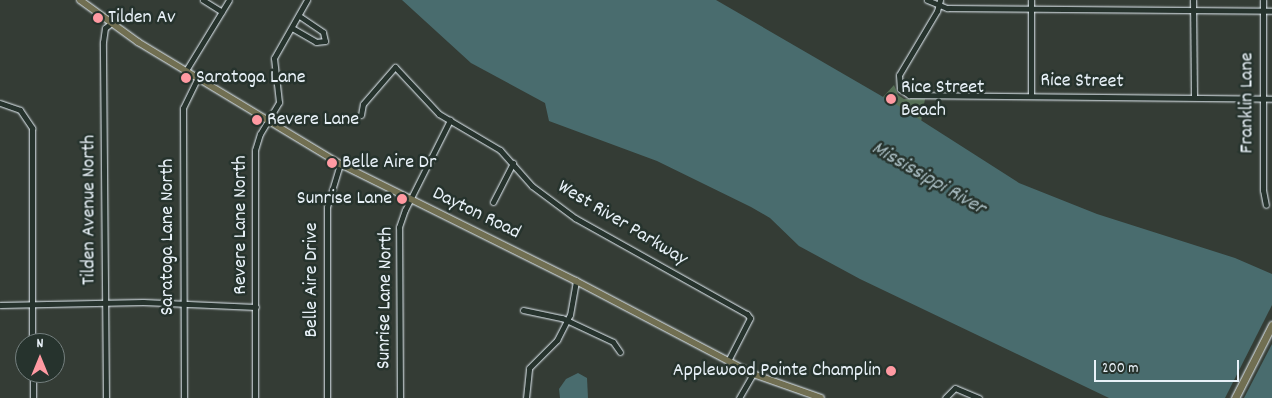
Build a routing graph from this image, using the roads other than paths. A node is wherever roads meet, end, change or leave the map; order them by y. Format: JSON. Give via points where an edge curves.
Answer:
{"nodes":[{"id":1,"x":80,"y":0,"type":"edge"},
{"id":2,"x":203,"y":0,"type":"edge"},
{"id":3,"x":229,"y":0,"type":"edge"},
{"id":4,"x":307,"y":0,"type":"edge"},
{"id":5,"x":927,"y":0,"type":"edge"},
{"id":6,"x":1031,"y":0,"type":"edge"},
{"id":7,"x":1193,"y":0,"type":"edge"},
{"id":8,"x":1263,"y":0,"type":"edge"},
{"id":9,"x":939,"y":3,"type":"edge"},
{"id":10,"x":1031,"y":9,"type":"junction"},
{"id":11,"x":1193,"y":10,"type":"junction"},
{"id":12,"x":1263,"y":11,"type":"junction"},
{"id":13,"x":1272,"y":11,"type":"edge"},
{"id":14,"x":222,"y":12,"type":"junction"},
{"id":15,"x":299,"y":16,"type":"junction"},
{"id":16,"x":110,"y":24,"type":"junction"},
{"id":17,"x":292,"y":28,"type":"junction"},
{"id":18,"x":185,"y":72,"type":"junction"},
{"id":19,"x":197,"y":79,"type":"junction"},
{"id":20,"x":1031,"y":96,"type":"junction"},
{"id":21,"x":1194,"y":98,"type":"junction"},
{"id":22,"x":1264,"y":99,"type":"junction"},
{"id":23,"x":1272,"y":99,"type":"edge"},
{"id":24,"x":0,"y":103,"type":"edge"},
{"id":25,"x":361,"y":115,"type":"dead end"},
{"id":26,"x":450,"y":120,"type":"junction"},
{"id":27,"x":267,"y":122,"type":"junction"},
{"id":28,"x":513,"y":163,"type":"junction"},
{"id":29,"x":340,"y":164,"type":"junction"},
{"id":30,"x":411,"y":199,"type":"junction"},
{"id":31,"x":493,"y":202,"type":"dead end"},
{"id":32,"x":1266,"y":205,"type":"dead end"},
{"id":33,"x":576,"y":281,"type":"junction"},
{"id":34,"x":105,"y":302,"type":"junction"},
{"id":35,"x":32,"y":304,"type":"junction"},
{"id":36,"x":0,"y":305,"type":"edge"},
{"id":37,"x":183,"y":306,"type":"junction"},
{"id":38,"x":256,"y":308,"type":"junction"},
{"id":39,"x":523,"y":310,"type":"dead end"},
{"id":40,"x":567,"y":320,"type":"junction"},
{"id":41,"x":1272,"y":325,"type":"edge"},
{"id":42,"x":32,"y":333,"type":"edge"},
{"id":43,"x":620,"y":352,"type":"dead end"},
{"id":44,"x":728,"y":361,"type":"junction"},
{"id":45,"x":753,"y":374,"type":"junction"},
{"id":46,"x":33,"y":383,"type":"edge"},
{"id":47,"x":33,"y":398,"type":"edge"},
{"id":48,"x":106,"y":398,"type":"edge"},
{"id":49,"x":184,"y":398,"type":"edge"},
{"id":50,"x":256,"y":398,"type":"edge"},
{"id":51,"x":327,"y":398,"type":"edge"},
{"id":52,"x":400,"y":398,"type":"edge"},
{"id":53,"x":526,"y":398,"type":"edge"},
{"id":54,"x":739,"y":398,"type":"edge"},
{"id":55,"x":821,"y":398,"type":"edge"},
{"id":56,"x":946,"y":398,"type":"edge"},
{"id":57,"x":979,"y":398,"type":"edge"},
{"id":58,"x":1235,"y":398,"type":"edge"}],
"edges":[{"from":1,"to":16,"type":"main road","name":"Dayton Road"},
{"from":2,"to":14,"type":"street"},
{"from":3,"to":14,"type":"street"},
{"from":4,"to":15,"type":"street","name":"Revere Lane North"},
{"from":5,"to":9,"type":"street"},
{"from":6,"to":10,"type":"street"},
{"from":7,"to":11,"type":"street"},
{"from":8,"to":12,"type":"street","name":"Franklin Lane"},
{"from":9,"to":10,"type":"street"},
{"from":9,"to":20,"type":"street","name":"Rice Street","via":[[899,75],[898,84],[909,95]]},
{"from":10,"to":11,"type":"street"},
{"from":10,"to":20,"type":"street"},
{"from":11,"to":12,"type":"street"},
{"from":11,"to":21,"type":"street"},
{"from":12,"to":13,"type":"street"},
{"from":12,"to":22,"type":"street","name":"Franklin Lane"},
{"from":14,"to":18,"type":"street"},
{"from":15,"to":17,"type":"street","name":"Revere Lane North"},
{"from":15,"to":17,"type":"street","via":[[323,32],[325,41],[316,42]]},
{"from":16,"to":18,"type":"main road","name":"Dayton Road"},
{"from":16,"to":34,"type":"street","name":"Tilden Avenue North","via":[[105,28],[103,42]]},
{"from":17,"to":27,"type":"street","name":"Revere Lane North","via":[[274,58],[280,95]]},
{"from":18,"to":19,"type":"main road","name":"Dayton Road"},
{"from":19,"to":27,"type":"main road","name":"Dayton Road"},
{"from":19,"to":37,"type":"street","name":"Saratoga Lane North","via":[[183,108]]},
{"from":20,"to":21,"type":"street","name":"Rice Street"},
{"from":21,"to":22,"type":"street","name":"Rice Street"},
{"from":22,"to":23,"type":"street","name":"Rice Street"},
{"from":22,"to":32,"type":"street","name":"Franklin Lane","via":[[1263,190]]},
{"from":24,"to":35,"type":"street","via":[[20,110],[32,128]]},
{"from":25,"to":26,"type":"street","name":"West River Parkway","via":[[363,104],[396,67],[432,107]]},
{"from":26,"to":28,"type":"street","name":"West River Parkway","via":[[500,150]]},
{"from":26,"to":30,"type":"street","name":"Sunrise Lane North"},
{"from":27,"to":29,"type":"main road","name":"Dayton Road"},
{"from":27,"to":38,"type":"street","name":"Revere Lane North","via":[[255,150]]},
{"from":28,"to":31,"type":"street"},
{"from":28,"to":44,"type":"street","name":"West River Parkway","via":[[532,186],[575,218],[747,314],[750,318]]},
{"from":29,"to":30,"type":"main road","name":"Dayton Road"},
{"from":29,"to":51,"type":"street","name":"Belle Aire Drive","via":[[327,207]]},
{"from":30,"to":33,"type":"main road","name":"Dayton Road"},
{"from":30,"to":52,"type":"street","name":"Sunrise Lane North","via":[[401,219],[399,237]]},
{"from":33,"to":40,"type":"street"},
{"from":33,"to":44,"type":"main road","name":"Dayton Road"},
{"from":34,"to":35,"type":"street"},
{"from":34,"to":37,"type":"street"},
{"from":34,"to":48,"type":"street","name":"Tilden Avenue North"},
{"from":35,"to":36,"type":"street"},
{"from":35,"to":42,"type":"street"},
{"from":37,"to":38,"type":"street"},
{"from":37,"to":49,"type":"street","name":"Saratoga Lane North"},
{"from":38,"to":50,"type":"street","name":"Revere Lane North"},
{"from":39,"to":40,"type":"street"},
{"from":40,"to":43,"type":"street","via":[[613,342]]},
{"from":40,"to":53,"type":"street","via":[[554,345],[528,368]]},
{"from":41,"to":58,"type":"highway"},
{"from":44,"to":45,"type":"main road","name":"Dayton Road"},
{"from":45,"to":54,"type":"street"},
{"from":45,"to":55,"type":"main road","name":"Dayton Road"},
{"from":46,"to":47,"type":"street"},
{"from":56,"to":57,"type":"street","via":[[954,388]]}]}
